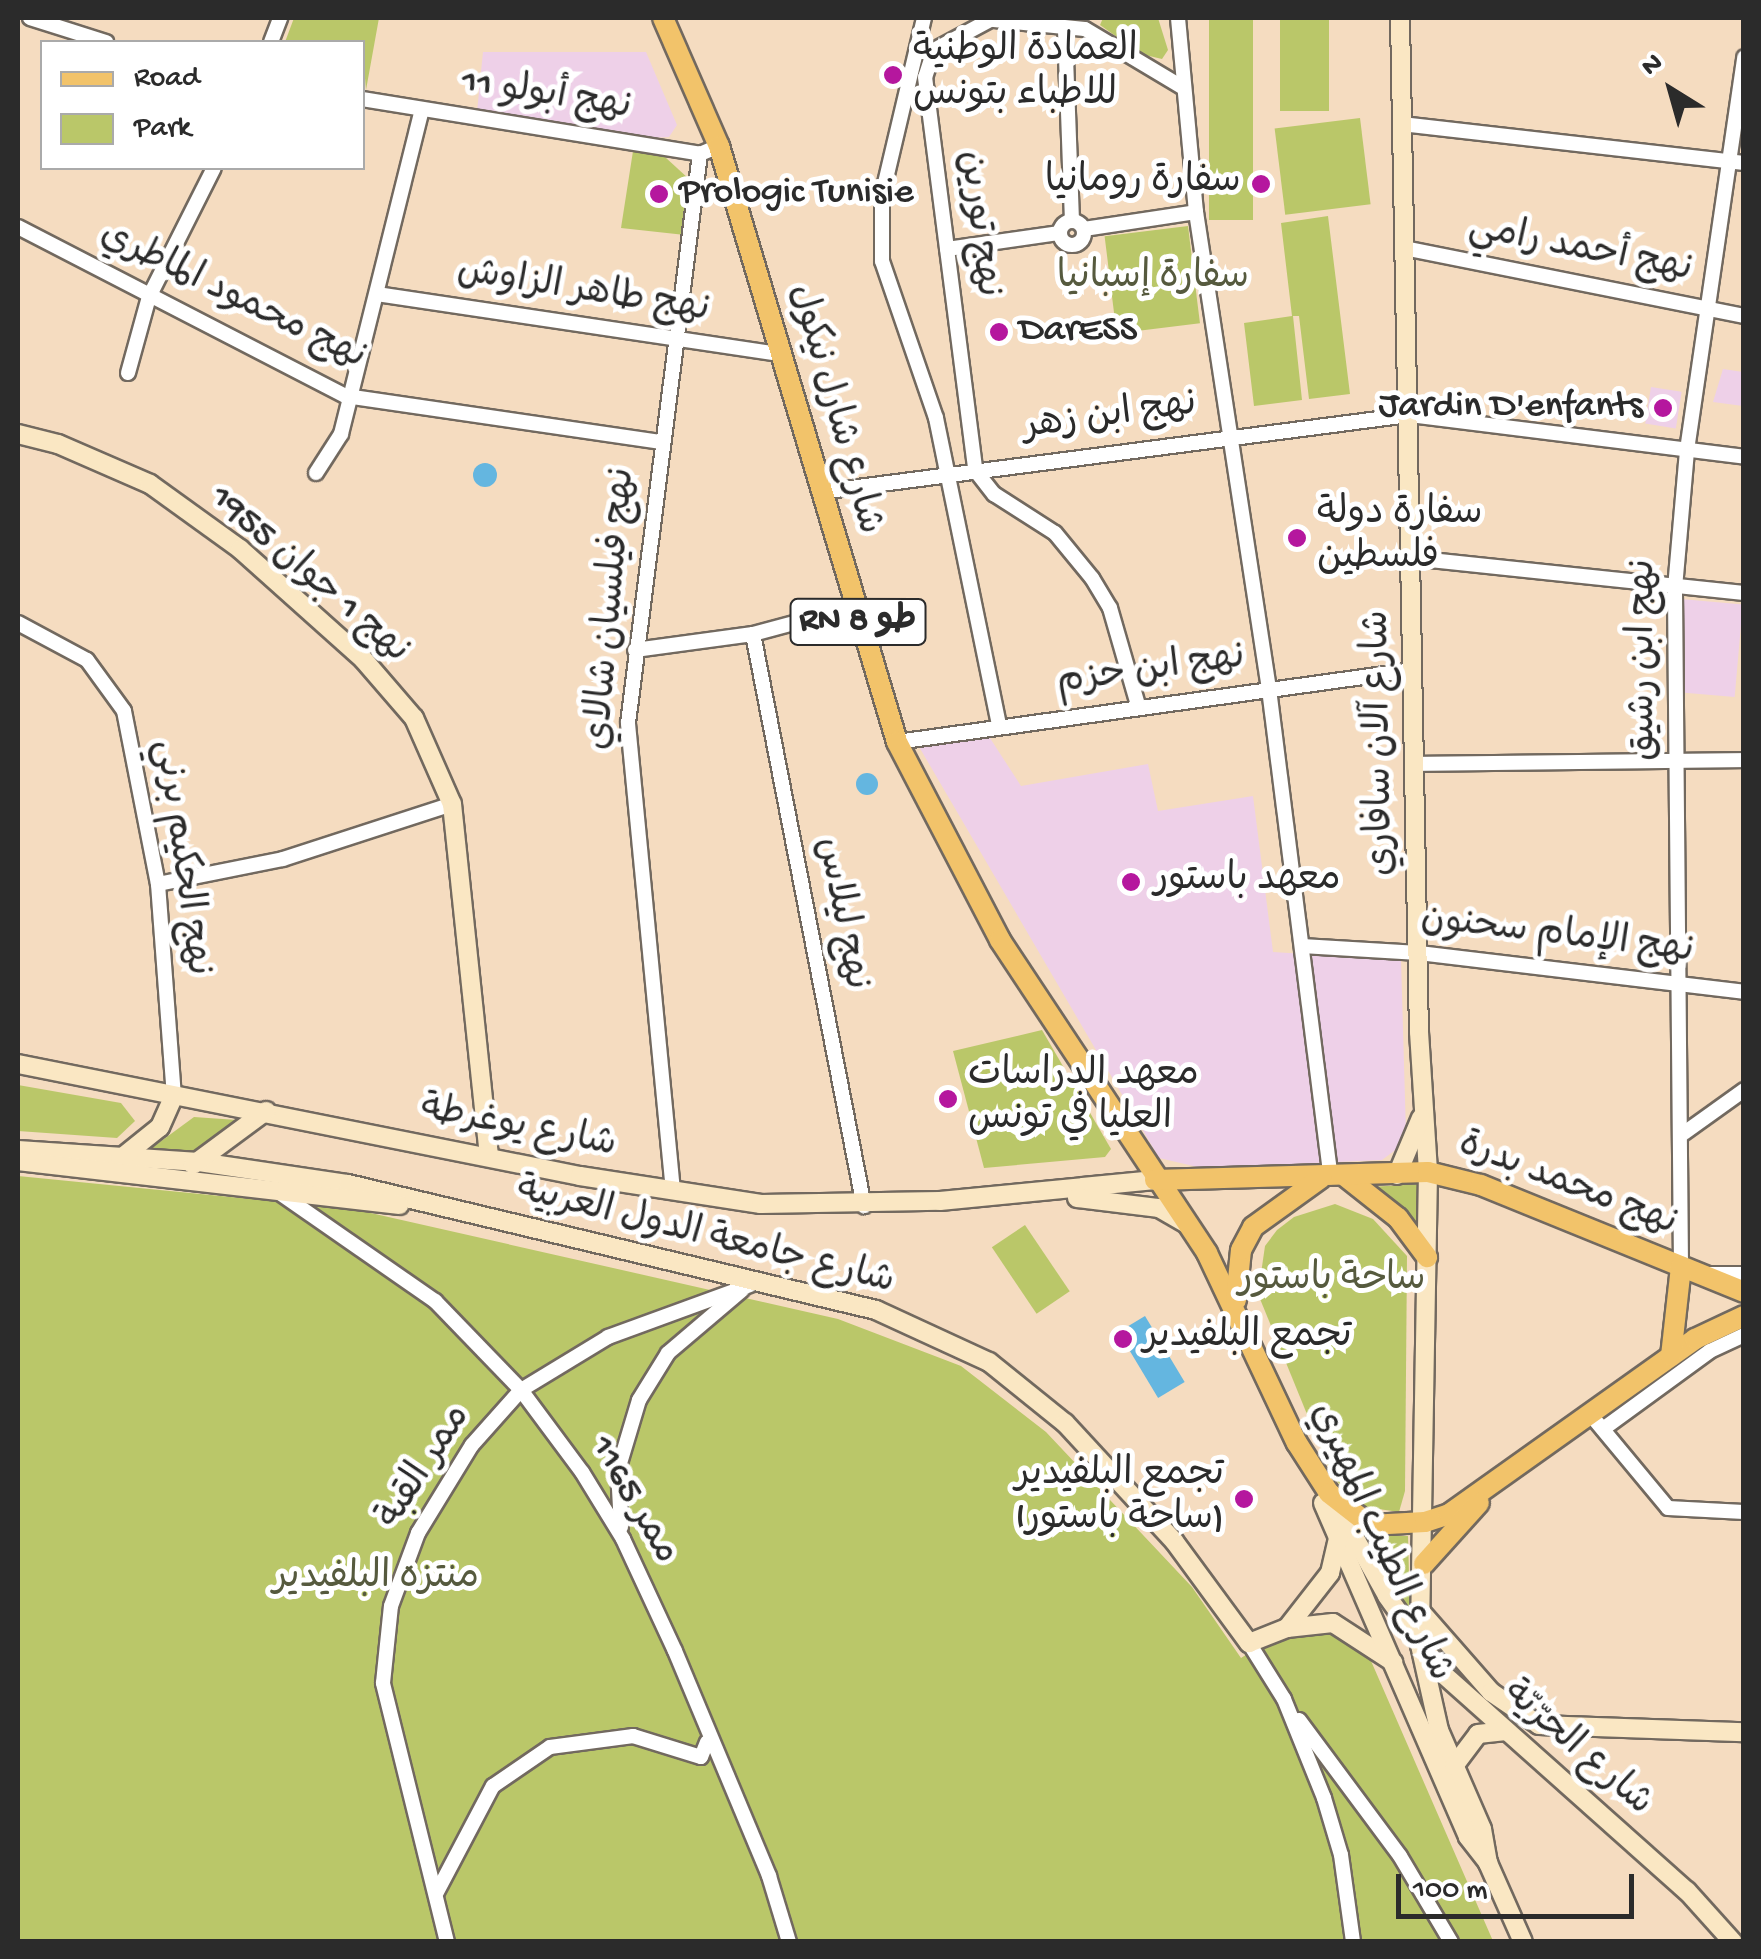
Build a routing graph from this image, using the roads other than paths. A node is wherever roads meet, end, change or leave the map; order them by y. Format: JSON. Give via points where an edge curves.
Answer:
{"nodes":[{"id":1,"x":30,"y":18,"type":"edge"},
{"id":2,"x":663,"y":18,"type":"edge"},
{"id":3,"x":924,"y":18,"type":"edge"},
{"id":4,"x":1178,"y":18,"type":"edge"},
{"id":5,"x":1400,"y":18,"type":"edge"},
{"id":6,"x":984,"y":19,"type":"edge"},
{"id":7,"x":1088,"y":23,"type":"edge"},
{"id":8,"x":1065,"y":30,"type":"junction"},
{"id":9,"x":100,"y":40,"type":"edge"},
{"id":10,"x":1744,"y":57,"type":"edge"},
{"id":11,"x":919,"y":75,"type":"junction"},
{"id":12,"x":1182,"y":86,"type":"junction"},
{"id":13,"x":365,"y":100,"type":"edge"},
{"id":14,"x":422,"y":110,"type":"junction"},
{"id":15,"x":1402,"y":124,"type":"junction"},
{"id":16,"x":709,"y":150,"type":"junction"},
{"id":17,"x":1726,"y":161,"type":"junction"},
{"id":18,"x":1744,"y":163,"type":"edge"},
{"id":19,"x":213,"y":170,"type":"edge"},
{"id":20,"x":1196,"y":212,"type":"junction"},
{"id":21,"x":1078,"y":225,"type":"junction"},
{"id":22,"x":18,"y":228,"type":"edge"},
{"id":23,"x":1060,"y":233,"type":"junction"},
{"id":24,"x":1404,"y":248,"type":"junction"},
{"id":25,"x":947,"y":249,"type":"junction"},
{"id":26,"x":377,"y":294,"type":"junction"},
{"id":27,"x":148,"y":297,"type":"junction"},
{"id":28,"x":1708,"y":310,"type":"junction"},
{"id":29,"x":1744,"y":316,"type":"edge"},
{"id":30,"x":678,"y":340,"type":"junction"},
{"id":31,"x":780,"y":354,"type":"junction"},
{"id":32,"x":128,"y":374,"type":"dead end"},
{"id":33,"x":346,"y":396,"type":"junction"},
{"id":34,"x":1409,"y":415,"type":"junction"},
{"id":35,"x":18,"y":434,"type":"edge"},
{"id":36,"x":1228,"y":434,"type":"junction"},
{"id":37,"x":662,"y":442,"type":"junction"},
{"id":38,"x":1687,"y":450,"type":"junction"},
{"id":39,"x":1744,"y":457,"type":"edge"},
{"id":40,"x":975,"y":470,"type":"junction"},
{"id":41,"x":316,"y":473,"type":"dead end"},
{"id":42,"x":948,"y":473,"type":"junction"},
{"id":43,"x":820,"y":492,"type":"junction"},
{"id":44,"x":1411,"y":558,"type":"junction"},
{"id":45,"x":1675,"y":588,"type":"junction"},
{"id":46,"x":1744,"y":593,"type":"edge"},
{"id":47,"x":854,"y":607,"type":"junction"},
{"id":48,"x":18,"y":623,"type":"edge"},
{"id":49,"x":753,"y":634,"type":"junction"},
{"id":50,"x":634,"y":650,"type":"junction"},
{"id":51,"x":1414,"y":670,"type":"junction"},
{"id":52,"x":1270,"y":689,"type":"junction"},
{"id":53,"x":1138,"y":705,"type":"junction"},
{"id":54,"x":999,"y":725,"type":"junction"},
{"id":55,"x":897,"y":742,"type":"junction"},
{"id":56,"x":1677,"y":760,"type":"junction"},
{"id":57,"x":1744,"y":760,"type":"edge"},
{"id":58,"x":1416,"y":764,"type":"junction"},
{"id":59,"x":452,"y":804,"type":"junction"},
{"id":60,"x":158,"y":884,"type":"junction"},
{"id":61,"x":1302,"y":946,"type":"junction"},
{"id":62,"x":1419,"y":953,"type":"junction"},
{"id":63,"x":1682,"y":984,"type":"junction"},
{"id":64,"x":1744,"y":992,"type":"edge"},
{"id":65,"x":18,"y":1064,"type":"edge"},
{"id":66,"x":1744,"y":1090,"type":"edge"},
{"id":67,"x":174,"y":1096,"type":"junction"},
{"id":68,"x":1424,"y":1108,"type":"junction"},
{"id":69,"x":266,"y":1111,"type":"junction"},
{"id":70,"x":1684,"y":1133,"type":"junction"},
{"id":71,"x":18,"y":1150,"type":"edge"},
{"id":72,"x":124,"y":1156,"type":"junction"},
{"id":73,"x":489,"y":1156,"type":"junction"},
{"id":74,"x":18,"y":1161,"type":"edge"},
{"id":75,"x":199,"y":1162,"type":"junction"},
{"id":76,"x":105,"y":1170,"type":"junction"},
{"id":77,"x":1428,"y":1172,"type":"junction"},
{"id":78,"x":1396,"y":1175,"type":"junction"},
{"id":79,"x":1334,"y":1177,"type":"junction"},
{"id":80,"x":171,"y":1178,"type":"junction"},
{"id":81,"x":1155,"y":1180,"type":"junction"},
{"id":82,"x":672,"y":1191,"type":"junction"},
{"id":83,"x":280,"y":1194,"type":"junction"},
{"id":84,"x":1012,"y":1195,"type":"junction"},
{"id":85,"x":864,"y":1206,"type":"junction"},
{"id":86,"x":452,"y":1209,"type":"junction"},
{"id":87,"x":1189,"y":1225,"type":"junction"},
{"id":88,"x":1427,"y":1256,"type":"junction"},
{"id":89,"x":1689,"y":1271,"type":"junction"},
{"id":90,"x":1744,"y":1274,"type":"edge"},
{"id":91,"x":758,"y":1282,"type":"junction"},
{"id":92,"x":1744,"y":1292,"type":"edge"},
{"id":93,"x":1237,"y":1306,"type":"junction"},
{"id":94,"x":1744,"y":1316,"type":"edge"},
{"id":95,"x":1744,"y":1335,"type":"edge"},
{"id":96,"x":1670,"y":1356,"type":"junction"},
{"id":97,"x":521,"y":1390,"type":"junction"},
{"id":98,"x":1596,"y":1422,"type":"junction"},
{"id":99,"x":1297,"y":1442,"type":"junction"},
{"id":100,"x":1496,"y":1486,"type":"junction"},
{"id":101,"x":1329,"y":1492,"type":"junction"},
{"id":102,"x":1744,"y":1512,"type":"edge"},
{"id":103,"x":1425,"y":1522,"type":"junction"},
{"id":104,"x":1338,"y":1537,"type":"junction"},
{"id":105,"x":623,"y":1538,"type":"junction"},
{"id":106,"x":1424,"y":1564,"type":"junction"},
{"id":107,"x":1421,"y":1612,"type":"junction"},
{"id":108,"x":1287,"y":1628,"type":"junction"},
{"id":109,"x":1249,"y":1643,"type":"junction"},
{"id":110,"x":1420,"y":1645,"type":"junction"},
{"id":111,"x":1393,"y":1662,"type":"junction"},
{"id":112,"x":1284,"y":1700,"type":"junction"},
{"id":113,"x":1560,"y":1730,"type":"junction"},
{"id":114,"x":1506,"y":1731,"type":"junction"},
{"id":115,"x":1744,"y":1732,"type":"edge"},
{"id":116,"x":708,"y":1742,"type":"junction"},
{"id":117,"x":1547,"y":1765,"type":"junction"},
{"id":118,"x":1454,"y":1766,"type":"junction"},
{"id":119,"x":1488,"y":1863,"type":"junction"},
{"id":120,"x":437,"y":1892,"type":"junction"},
{"id":121,"x":447,"y":1942,"type":"edge"},
{"id":122,"x":789,"y":1942,"type":"edge"},
{"id":123,"x":1353,"y":1942,"type":"edge"},
{"id":124,"x":1451,"y":1942,"type":"edge"},
{"id":125,"x":1523,"y":1942,"type":"edge"},
{"id":126,"x":1732,"y":1942,"type":"edge"}],
"edges":[{"from":1,"to":9,"type":"street"},
{"from":2,"to":16,"type":"main road","name":"شارع شارل نيكول","number":"RN 8 طو"},
{"from":3,"to":11,"type":"street","name":"نهج تورين"},
{"from":4,"to":12,"type":"street"},
{"from":5,"to":15,"type":"street","name":"شارع آلان سافاري"},
{"from":6,"to":8,"type":"street"},
{"from":6,"to":11,"type":"street","name":"نهج تورين","via":[[934,50]]},
{"from":7,"to":8,"type":"street"},
{"from":7,"to":12,"type":"street"},
{"from":8,"to":21,"type":"street"},
{"from":10,"to":17,"type":"street","name":"نهج ابن رشيق"},
{"from":11,"to":25,"type":"street","name":"نهج تورين"},
{"from":11,"to":42,"type":"street","name":"نهج تورين","via":[[882,195],[882,261],[924,375]]},
{"from":12,"to":20,"type":"street"},
{"from":13,"to":14,"type":"street","name":"نهج أبولو 11"},
{"from":14,"to":16,"type":"street","name":"نهج أبولو 11"},
{"from":14,"to":26,"type":"street"},
{"from":15,"to":17,"type":"street"},
{"from":15,"to":24,"type":"street","name":"شارع آلان سافاري"},
{"from":16,"to":30,"type":"street","name":"نهج فيلسيان شالاي"},
{"from":16,"to":31,"type":"main road","name":"شارع شارل نيكول","number":"RN 8 طو"},
{"from":17,"to":18,"type":"street"},
{"from":17,"to":28,"type":"street","name":"نهج ابن رشيق"},
{"from":19,"to":27,"type":"street"},
{"from":20,"to":21,"type":"street"},
{"from":20,"to":36,"type":"street"},
{"from":21,"to":23,"type":"street"},
{"from":21,"to":23,"type":"street","via":[[1074,245]]},
{"from":22,"to":27,"type":"street","name":"نهج محمود الماطري"},
{"from":23,"to":25,"type":"street"},
{"from":24,"to":28,"type":"street","name":"نهج أحمد رامي"},
{"from":24,"to":34,"type":"street","name":"شارع آلان سافاري"},
{"from":25,"to":40,"type":"street","name":"نهج تورين"},
{"from":26,"to":30,"type":"street","name":"نهج طاهر الزاوش"},
{"from":26,"to":33,"type":"street"},
{"from":27,"to":32,"type":"street"},
{"from":27,"to":33,"type":"street","name":"نهج محمود الماطري"},
{"from":28,"to":29,"type":"street","name":"نهج أحمد رامي"},
{"from":28,"to":38,"type":"street","name":"نهج ابن رشيق"},
{"from":30,"to":31,"type":"street","name":"نهج طاهر الزاوش"},
{"from":30,"to":37,"type":"street","name":"نهج فيلسيان شالاي"},
{"from":31,"to":43,"type":"main road","name":"شارع شارل نيكول","number":"RN 8 طو"},
{"from":33,"to":37,"type":"street","name":"نهج محمود الماطري"},
{"from":33,"to":41,"type":"street","via":[[341,434]]},
{"from":34,"to":36,"type":"street","name":"نهج ابن زهر"},
{"from":34,"to":38,"type":"street","name":"نهج ابن زهر"},
{"from":34,"to":44,"type":"street","name":"شارع آلان سافاري"},
{"from":35,"to":59,"type":"street","name":"نهج 1 جوان 1955","via":[[150,484],[240,549],[363,659],[414,718]]},
{"from":36,"to":40,"type":"street","name":"نهج ابن زهر"},
{"from":36,"to":52,"type":"street"},
{"from":37,"to":50,"type":"street","name":"نهج فيلسيان شالاي"},
{"from":38,"to":39,"type":"street","name":"نهج ابن زهر"},
{"from":38,"to":45,"type":"street","name":"نهج ابن رشيق"},
{"from":40,"to":42,"type":"street","name":"نهج ابن زهر"},
{"from":40,"to":53,"type":"street","via":[[994,494],[1055,534],[1092,578],[1110,608]]},
{"from":42,"to":43,"type":"street","name":"نهج ابن زهر"},
{"from":42,"to":54,"type":"street","name":"نهج تورين"},
{"from":43,"to":47,"type":"main road","name":"شارع شارل نيكول","number":"RN 8 طو"},
{"from":44,"to":45,"type":"street"},
{"from":44,"to":51,"type":"street","name":"شارع آلان سافاري"},
{"from":45,"to":46,"type":"street"},
{"from":45,"to":56,"type":"street","name":"نهج ابن رشيق"},
{"from":47,"to":49,"type":"street"},
{"from":47,"to":55,"type":"main road","name":"شارع شارل نيكول","number":"RN 8 طو"},
{"from":48,"to":60,"type":"street","name":"نهج الحكيم برني","via":[[66,646],[108,682],[133,748]]},
{"from":49,"to":50,"type":"street"},
{"from":49,"to":85,"type":"street","name":"نهج ليلاس"},
{"from":50,"to":82,"type":"street","name":"نهج فيلسيان شالاي","via":[[628,723],[633,812]]},
{"from":51,"to":52,"type":"street","name":"نهج ابن حزم"},
{"from":51,"to":58,"type":"street","name":"شارع آلان سافاري"},
{"from":52,"to":53,"type":"street","name":"نهج ابن حزم"},
{"from":52,"to":61,"type":"street"},
{"from":53,"to":54,"type":"street","name":"نهج ابن حزم"},
{"from":54,"to":55,"type":"street","name":"نهج ابن حزم"},
{"from":55,"to":81,"type":"main road","name":"شارع شارل نيكول","number":"RN 8 طو","via":[[1000,940]]},
{"from":56,"to":57,"type":"street"},
{"from":56,"to":58,"type":"street"},
{"from":56,"to":63,"type":"street","name":"نهج ابن رشيق"},
{"from":58,"to":62,"type":"street","name":"شارع آلان سافاري"},
{"from":59,"to":60,"type":"street","via":[[283,859]]},
{"from":59,"to":73,"type":"street","name":"نهج 1 جوان 1955"},
{"from":60,"to":67,"type":"street","name":"نهج الحكيم برني"},
{"from":61,"to":62,"type":"street","name":"نهج الإمام سحنون"},
{"from":61,"to":79,"type":"street"},
{"from":62,"to":63,"type":"street","name":"نهج الإمام سحنون"},
{"from":62,"to":68,"type":"street","name":"شارع آلان سافاري"},
{"from":63,"to":64,"type":"street","name":"نهج الإمام سحنون"},
{"from":63,"to":70,"type":"street","name":"نهج ابن رشيق"},
{"from":65,"to":67,"type":"street","name":"شارع يوغرطة"},
{"from":66,"to":70,"type":"street"},
{"from":67,"to":69,"type":"street","name":"شارع يوغرطة"},
{"from":67,"to":72,"type":"street","via":[[160,1127]]},
{"from":68,"to":77,"type":"street","name":"شارع آلان سافاري"},
{"from":68,"to":78,"type":"street"},
{"from":69,"to":73,"type":"street","name":"شارع يوغرطة"},
{"from":69,"to":75,"type":"street"},
{"from":70,"to":89,"type":"street","name":"نهج ابن رشيق"},
{"from":71,"to":72,"type":"street","name":"شارع جامعة الدول العربية"},
{"from":72,"to":75,"type":"street","name":"شارع جامعة الدول العربية"},
{"from":72,"to":76,"type":"street"},
{"from":73,"to":82,"type":"street","name":"شارع يوغرطة"},
{"from":74,"to":76,"type":"street","name":"شارع جامعة الدول العربية"},
{"from":75,"to":80,"type":"street"},
{"from":75,"to":86,"type":"street","name":"شارع جامعة الدول العربية","via":[[348,1184]]},
{"from":76,"to":80,"type":"street","name":"شارع جامعة الدول العربية"},
{"from":77,"to":78,"type":"main road"},
{"from":77,"to":88,"type":"street","name":"شارع آلان سافاري"},
{"from":77,"to":89,"type":"main road","name":"نهج محمد بدرة","via":[[1481,1186]]},
{"from":78,"to":79,"type":"main road"},
{"from":79,"to":81,"type":"main road"},
{"from":79,"to":88,"type":"main road","via":[[1398,1218]]},
{"from":79,"to":93,"type":"main road","via":[[1253,1227],[1234,1282]]},
{"from":80,"to":83,"type":"street","name":"شارع جامعة الدول العربية"},
{"from":81,"to":84,"type":"street","name":"شارع يوغرطة"},
{"from":81,"to":87,"type":"main road","name":"شارع الطيب المهيري","number":"RN 8 طو"},
{"from":82,"to":85,"type":"street","name":"شارع يوغرطة","via":[[761,1204]]},
{"from":83,"to":86,"type":"street","name":"شارع جامعة الدول العربية"},
{"from":83,"to":97,"type":"street","name":"ممر 1165","via":[[418,1287]]},
{"from":84,"to":85,"type":"street","name":"شارع يوغرطة"},
{"from":84,"to":87,"type":"street","name":"شارع يوغرطة","via":[[1140,1204]]},
{"from":86,"to":91,"type":"street","name":"شارع جامعة الدول العربية"},
{"from":87,"to":93,"type":"main road","name":"شارع الطيب المهيري","number":"RN 8 طو"},
{"from":88,"to":103,"type":"street","name":"شارع آلان سافاري"},
{"from":89,"to":90,"type":"street"},
{"from":89,"to":92,"type":"main road","name":"نهج محمد بدرة"},
{"from":89,"to":96,"type":"main road"},
{"from":91,"to":97,"type":"street","name":"ممر القبة","via":[[608,1337]]},
{"from":91,"to":105,"type":"street","via":[[668,1353],[639,1400],[618,1470]]},
{"from":91,"to":109,"type":"street","name":"شارع جامعة الدول العربية","via":[[876,1310],[941,1336],[1028,1391],[1148,1511]]},
{"from":93,"to":99,"type":"main road","name":"شارع الطيب المهيري"},
{"from":94,"to":96,"type":"main road"},
{"from":95,"to":98,"type":"street"},
{"from":96,"to":98,"type":"main road"},
{"from":97,"to":105,"type":"street","name":"ممر 1165"},
{"from":97,"to":120,"type":"street","name":"ممر القبة","via":[[434,1504],[397,1584],[385,1636],[383,1683],[392,1738]]},
{"from":98,"to":100,"type":"main road"},
{"from":98,"to":102,"type":"street","via":[[1674,1513]]},
{"from":99,"to":101,"type":"main road"},
{"from":99,"to":104,"type":"street","name":"شارع الطيب المهيري"},
{"from":100,"to":103,"type":"main road"},
{"from":100,"to":106,"type":"main road"},
{"from":101,"to":103,"type":"main road","via":[[1370,1525]]},
{"from":101,"to":110,"type":"street","name":"شارع الحرّيّة"},
{"from":103,"to":106,"type":"street","name":"شارع آلان سافاري"},
{"from":104,"to":108,"type":"street","via":[[1330,1573]]},
{"from":104,"to":111,"type":"street","name":"شارع الطيب المهيري"},
{"from":105,"to":116,"type":"street","name":"ممر 1165"},
{"from":106,"to":107,"type":"street","name":"شارع آلان سافاري"},
{"from":107,"to":110,"type":"street","name":"شارع آلان سافاري"},
{"from":107,"to":113,"type":"street","via":[[1510,1709]]},
{"from":108,"to":109,"type":"street"},
{"from":108,"to":111,"type":"street","via":[[1342,1626]]},
{"from":109,"to":112,"type":"street"},
{"from":110,"to":114,"type":"street","name":"شارع الحرّيّة"},
{"from":110,"to":118,"type":"street","via":[[1429,1699]]},
{"from":111,"to":119,"type":"street","name":"شارع الطيب المهيري","via":[[1468,1837]]},
{"from":112,"to":123,"type":"street","via":[[1341,1854]]},
{"from":112,"to":124,"type":"street","via":[[1400,1856]]},
{"from":113,"to":115,"type":"street"},
{"from":113,"to":117,"type":"street","via":[[1549,1742]]},
{"from":114,"to":117,"type":"street","name":"شارع الحرّيّة"},
{"from":114,"to":118,"type":"street","via":[[1467,1742]]},
{"from":116,"to":120,"type":"street","via":[[700,1757],[634,1736],[550,1748],[493,1786]]},
{"from":116,"to":122,"type":"street","name":"ممر 1165","via":[[746,1818]]},
{"from":117,"to":126,"type":"street","name":"شارع الحرّيّة"},
{"from":118,"to":119,"type":"street","via":[[1482,1829]]},
{"from":119,"to":125,"type":"street","name":"شارع الطيب المهيري"},
{"from":120,"to":121,"type":"street","name":"ممر القبة"}]}
